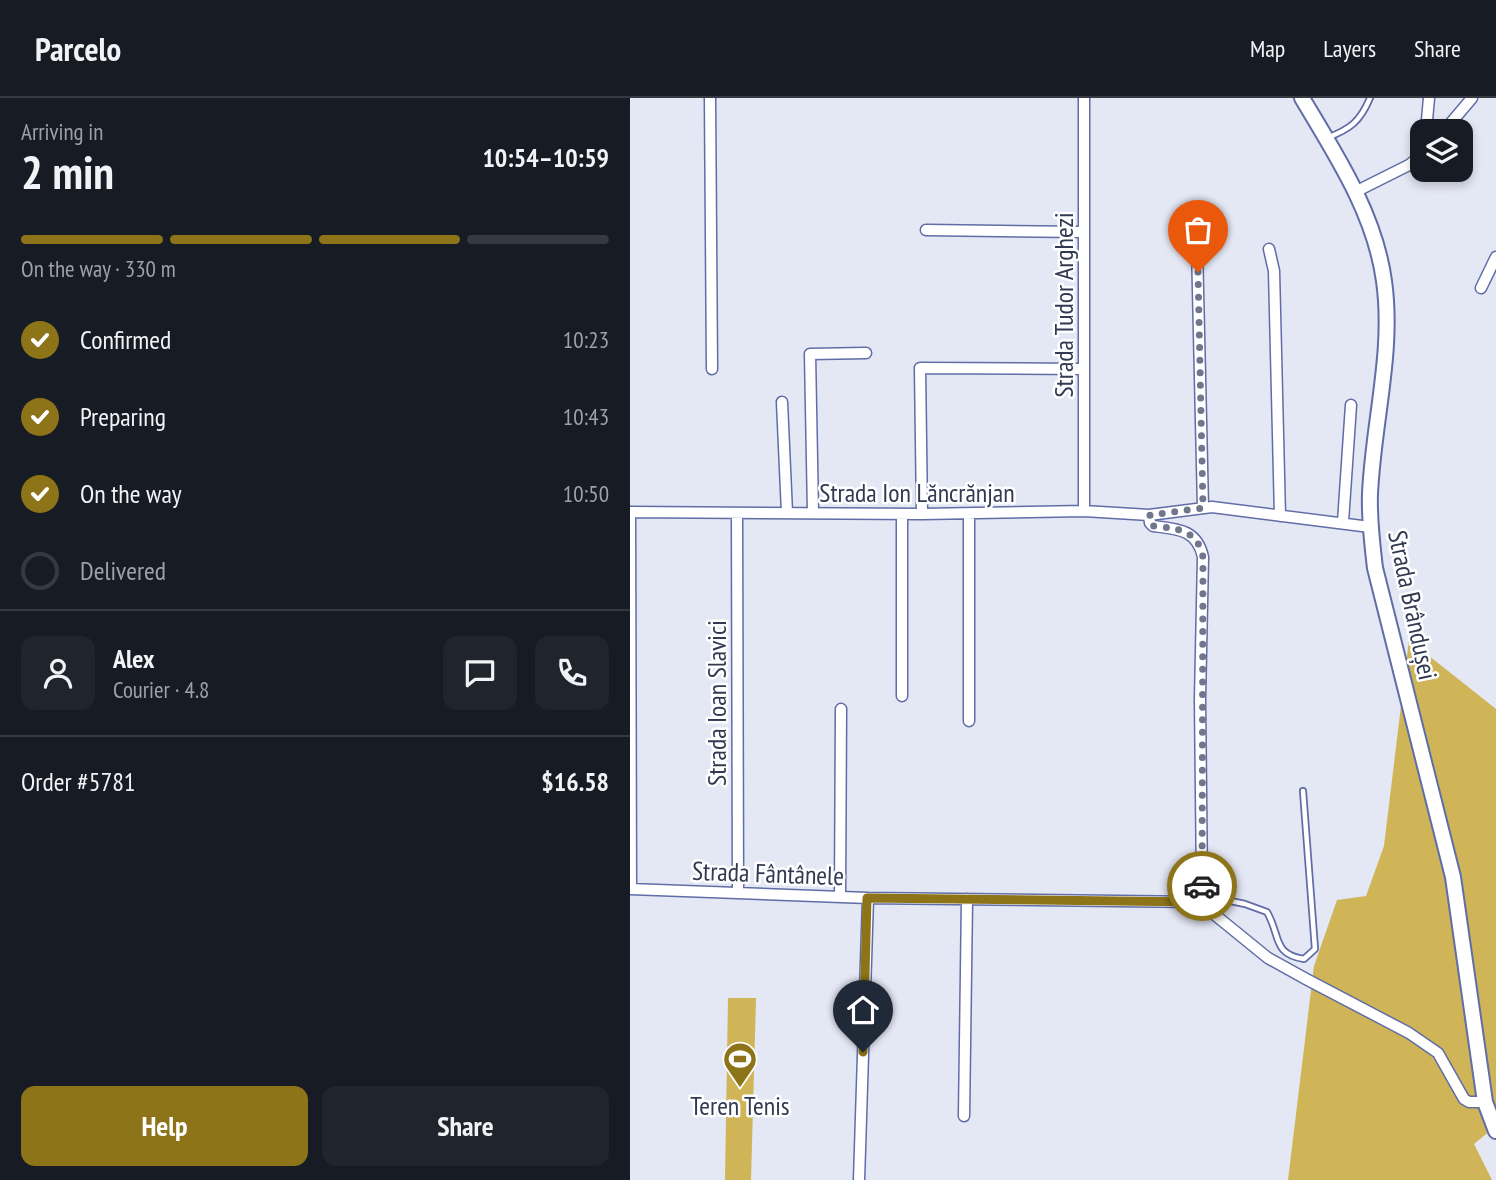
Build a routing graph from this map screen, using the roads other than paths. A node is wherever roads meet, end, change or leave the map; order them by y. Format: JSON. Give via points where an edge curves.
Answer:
{"nodes":[{"id":1,"x":710,"y":98,"type":"edge"},
{"id":2,"x":1084,"y":98,"type":"edge"},
{"id":3,"x":1302,"y":98,"type":"edge"},
{"id":4,"x":1370,"y":98,"type":"edge"},
{"id":5,"x":1429,"y":98,"type":"edge"},
{"id":6,"x":1472,"y":98,"type":"edge"},
{"id":7,"x":1427,"y":119,"type":"edge"},
{"id":8,"x":1454,"y":119,"type":"edge"},
{"id":9,"x":1326,"y":138,"type":"junction"},
{"id":10,"x":1410,"y":163,"type":"edge"},
{"id":11,"x":1355,"y":192,"type":"junction"},
{"id":12,"x":926,"y":230,"type":"dead end"},
{"id":13,"x":1083,"y":232,"type":"junction"},
{"id":14,"x":1197,"y":246,"type":"dead end"},
{"id":15,"x":1269,"y":249,"type":"dead end"},
{"id":16,"x":1496,"y":257,"type":"edge"},
{"id":17,"x":1481,"y":288,"type":"dead end"},
{"id":18,"x":866,"y":353,"type":"dead end"},
{"id":19,"x":712,"y":369,"type":"dead end"},
{"id":20,"x":1084,"y":369,"type":"junction"},
{"id":21,"x":782,"y":402,"type":"dead end"},
{"id":22,"x":1351,"y":405,"type":"dead end"},
{"id":23,"x":1203,"y":508,"type":"junction"},
{"id":24,"x":1084,"y":511,"type":"junction"},
{"id":25,"x":630,"y":512,"type":"edge"},
{"id":26,"x":737,"y":513,"type":"junction"},
{"id":27,"x":787,"y":513,"type":"junction"},
{"id":28,"x":813,"y":513,"type":"junction"},
{"id":29,"x":969,"y":513,"type":"junction"},
{"id":30,"x":902,"y":514,"type":"junction"},
{"id":31,"x":922,"y":514,"type":"junction"},
{"id":32,"x":1150,"y":515,"type":"junction"},
{"id":33,"x":1280,"y":516,"type":"junction"},
{"id":34,"x":1347,"y":523,"type":"junction"},
{"id":35,"x":1370,"y":524,"type":"junction"},
{"id":36,"x":902,"y":696,"type":"dead end"},
{"id":37,"x":841,"y":709,"type":"dead end"},
{"id":38,"x":969,"y":721,"type":"dead end"},
{"id":39,"x":1303,"y":791,"type":"dead end"},
{"id":40,"x":631,"y":889,"type":"edge"},
{"id":41,"x":738,"y":893,"type":"junction"},
{"id":42,"x":840,"y":897,"type":"junction"},
{"id":43,"x":867,"y":898,"type":"junction"},
{"id":44,"x":1200,"y":898,"type":"junction"},
{"id":45,"x":967,"y":899,"type":"junction"},
{"id":46,"x":1485,"y":1102,"type":"junction"},
{"id":47,"x":964,"y":1116,"type":"dead end"},
{"id":48,"x":1496,"y":1131,"type":"edge"},
{"id":49,"x":859,"y":1180,"type":"edge"}],
"edges":[{"from":1,"to":19,"type":"street"},
{"from":2,"to":13,"type":"street","name":"Strada Tudor Arghezi"},
{"from":3,"to":9,"type":"main road","name":"Strada Brândușei"},
{"from":4,"to":9,"type":"lane","via":[[1349,129]]},
{"from":5,"to":7,"type":"street"},
{"from":6,"to":8,"type":"street"},
{"from":9,"to":11,"type":"main road","name":"Strada Brândușei"},
{"from":10,"to":11,"type":"street"},
{"from":11,"to":35,"type":"main road","name":"Strada Brândușei","via":[[1378,252],[1386,311]]},
{"from":12,"to":13,"type":"street"},
{"from":13,"to":20,"type":"street","name":"Strada Tudor Arghezi"},
{"from":14,"to":23,"type":"street"},
{"from":15,"to":33,"type":"street","via":[[1274,271]]},
{"from":16,"to":17,"type":"street"},
{"from":18,"to":28,"type":"street","via":[[810,354]]},
{"from":20,"to":24,"type":"street","name":"Strada Tudor Arghezi"},
{"from":20,"to":31,"type":"street","via":[[920,368]]},
{"from":21,"to":27,"type":"street"},
{"from":22,"to":34,"type":"street"},
{"from":23,"to":32,"type":"street","name":"Strada Ion Lăncrănjan"},
{"from":23,"to":33,"type":"street","name":"Strada Ion Lăncrănjan"},
{"from":24,"to":29,"type":"street","name":"Strada Ion Lăncrănjan"},
{"from":24,"to":32,"type":"street","name":"Strada Ion Lăncrănjan"},
{"from":25,"to":26,"type":"street","name":"Strada Ion Lăncrănjan"},
{"from":25,"to":40,"type":"street"},
{"from":26,"to":27,"type":"street","name":"Strada Ion Lăncrănjan"},
{"from":26,"to":41,"type":"street","name":"Strada Ioan Slavici"},
{"from":27,"to":28,"type":"street","name":"Strada Ion Lăncrănjan"},
{"from":28,"to":30,"type":"street","name":"Strada Ion Lăncrănjan"},
{"from":29,"to":31,"type":"street","name":"Strada Ion Lăncrănjan"},
{"from":29,"to":38,"type":"street"},
{"from":30,"to":31,"type":"street","name":"Strada Ion Lăncrănjan"},
{"from":30,"to":36,"type":"street"},
{"from":32,"to":44,"type":"street","via":[[1153,526],[1181,530],[1192,537],[1203,557]]},
{"from":33,"to":34,"type":"street","name":"Strada Ion Lăncrănjan"},
{"from":34,"to":35,"type":"street","name":"Strada Ion Lăncrănjan"},
{"from":35,"to":46,"type":"main road","name":"Strada Brândușei","via":[[1380,590],[1453,877]]},
{"from":37,"to":42,"type":"street"},
{"from":39,"to":44,"type":"lane","via":[[1315,949],[1304,959],[1288,957],[1267,912]]},
{"from":40,"to":41,"type":"street","name":"Strada Fântânele"},
{"from":41,"to":42,"type":"street","name":"Strada Fântânele"},
{"from":42,"to":43,"type":"street","name":"Strada Fântânele"},
{"from":43,"to":45,"type":"street","name":"Strada Fântânele"},
{"from":43,"to":49,"type":"street"},
{"from":44,"to":45,"type":"street","name":"Strada Fântânele"},
{"from":44,"to":46,"type":"street","via":[[1268,958],[1409,1032],[1437,1052],[1464,1099]]},
{"from":45,"to":47,"type":"street"},
{"from":46,"to":48,"type":"main road","name":"Strada Brândușei"}]}
